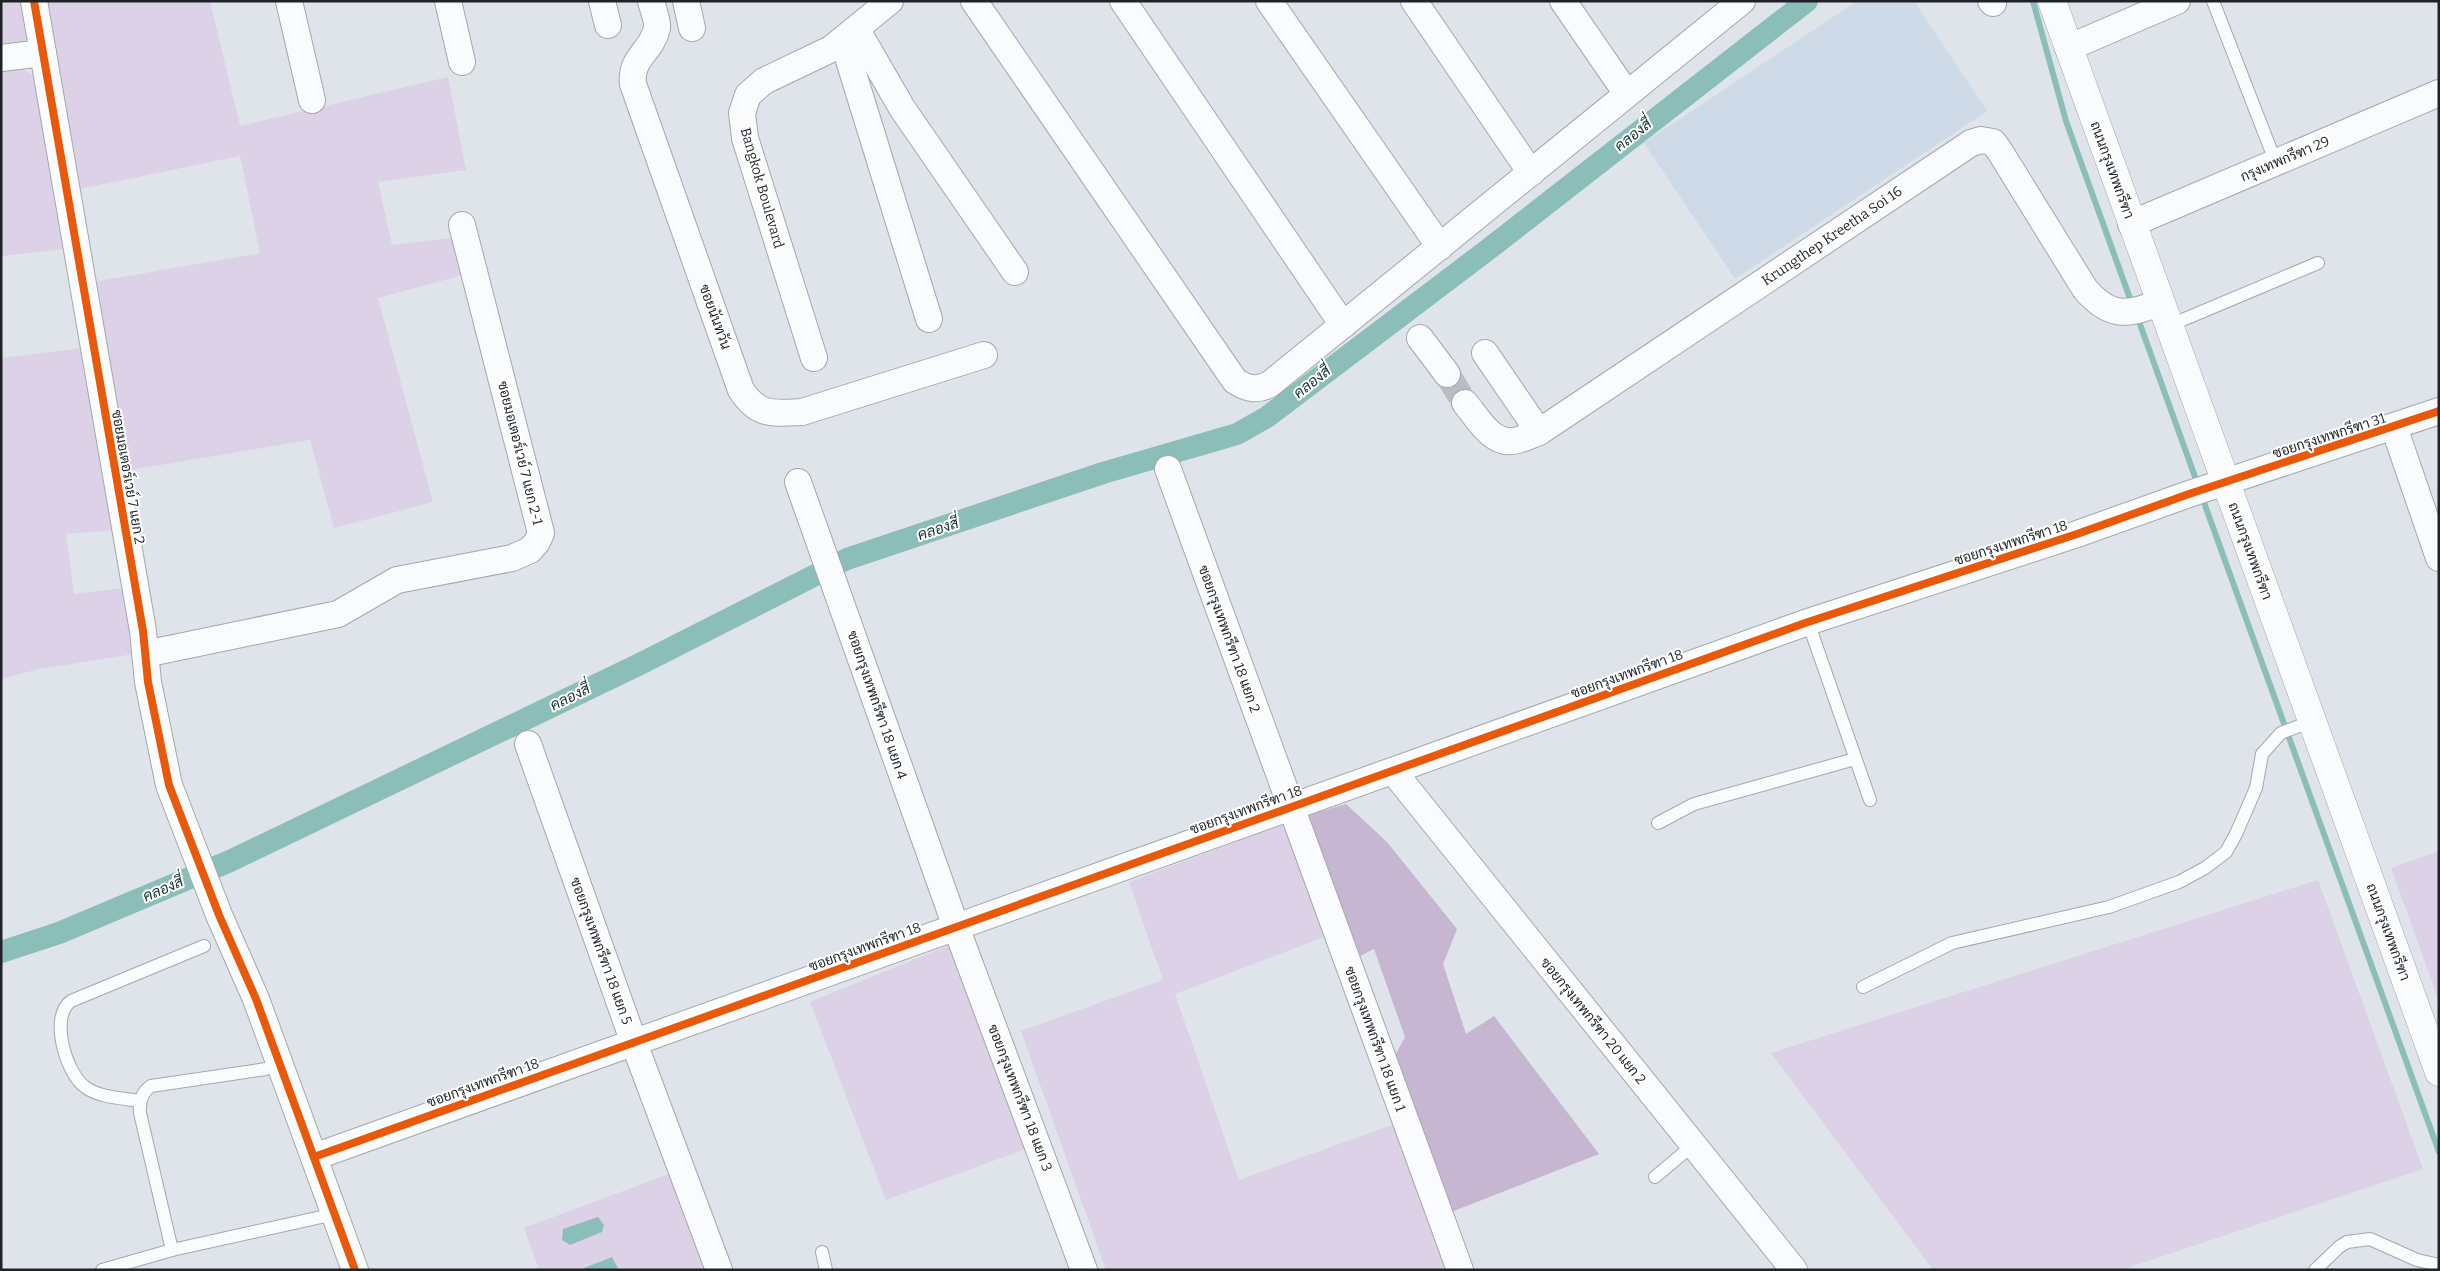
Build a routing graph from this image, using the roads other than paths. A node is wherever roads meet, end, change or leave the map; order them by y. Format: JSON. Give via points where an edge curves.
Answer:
{"nodes":[{"id":1,"x":34,"y":1,"type":"edge"},
{"id":2,"x":290,"y":1,"type":"edge"},
{"id":3,"x":448,"y":1,"type":"edge"},
{"id":4,"x":651,"y":1,"type":"edge"},
{"id":5,"x":686,"y":1,"type":"edge"},
{"id":6,"x":890,"y":1,"type":"edge"},
{"id":7,"x":974,"y":1,"type":"edge"},
{"id":8,"x":1123,"y":1,"type":"edge"},
{"id":9,"x":1269,"y":1,"type":"edge"},
{"id":10,"x":1414,"y":1,"type":"edge"},
{"id":11,"x":1563,"y":1,"type":"edge"},
{"id":12,"x":1742,"y":1,"type":"edge"},
{"id":13,"x":2052,"y":1,"type":"edge"},
{"id":14,"x":2177,"y":1,"type":"edge"},
{"id":15,"x":2212,"y":1,"type":"edge"},
{"id":16,"x":1716,"y":10,"type":"edge"},
{"id":17,"x":692,"y":28,"type":"dead end"},
{"id":18,"x":850,"y":35,"type":"junction"},
{"id":19,"x":2068,"y":48,"type":"junction"},
{"id":20,"x":44,"y":53,"type":"junction"},
{"id":21,"x":1,"y":58,"type":"edge"},
{"id":22,"x":462,"y":62,"type":"dead end"},
{"id":23,"x":2439,"y":93,"type":"edge"},
{"id":24,"x":1628,"y":94,"type":"junction"},
{"id":25,"x":312,"y":100,"type":"dead end"},
{"id":26,"x":2276,"y":163,"type":"junction"},
{"id":27,"x":1531,"y":172,"type":"junction"},
{"id":28,"x":2131,"y":224,"type":"junction"},
{"id":29,"x":462,"y":225,"type":"dead end"},
{"id":30,"x":1440,"y":247,"type":"junction"},
{"id":31,"x":2318,"y":263,"type":"dead end"},
{"id":32,"x":1015,"y":272,"type":"dead end"},
{"id":33,"x":2149,"y":312,"type":"junction"},
{"id":34,"x":929,"y":319,"type":"dead end"},
{"id":35,"x":1343,"y":325,"type":"junction"},
{"id":36,"x":1420,"y":338,"type":"dead end"},
{"id":37,"x":1485,"y":353,"type":"dead end"},
{"id":38,"x":984,"y":355,"type":"dead end"},
{"id":39,"x":814,"y":358,"type":"dead end"},
{"id":40,"x":1447,"y":374,"type":"tunnel mouth"},
{"id":41,"x":1465,"y":403,"type":"tunnel mouth"},
{"id":42,"x":2439,"y":411,"type":"edge"},
{"id":43,"x":2394,"y":427,"type":"junction"},
{"id":44,"x":1539,"y":432,"type":"junction"},
{"id":45,"x":1168,"y":470,"type":"dead end"},
{"id":46,"x":798,"y":482,"type":"dead end"},
{"id":47,"x":2208,"y":489,"type":"junction"},
{"id":48,"x":2439,"y":558,"type":"edge"},
{"id":49,"x":1808,"y":622,"type":"junction"},
{"id":50,"x":145,"y":654,"type":"junction"},
{"id":51,"x":2306,"y":723,"type":"junction"},
{"id":52,"x":528,"y":744,"type":"dead end"},
{"id":53,"x":1855,"y":759,"type":"junction"},
{"id":54,"x":1393,"y":771,"type":"junction"},
{"id":55,"x":1870,"y":800,"type":"dead end"},
{"id":56,"x":1290,"y":808,"type":"junction"},
{"id":57,"x":1658,"y":823,"type":"dead end"},
{"id":58,"x":956,"y":927,"type":"junction"},
{"id":59,"x":204,"y":946,"type":"dead end"},
{"id":60,"x":1863,"y":987,"type":"dead end"},
{"id":61,"x":634,"y":1043,"type":"junction"},
{"id":62,"x":278,"y":1063,"type":"junction"},
{"id":63,"x":2439,"y":1072,"type":"edge"},
{"id":64,"x":140,"y":1101,"type":"junction"},
{"id":65,"x":1693,"y":1145,"type":"junction"},
{"id":66,"x":314,"y":1157,"type":"junction"},
{"id":67,"x":1655,"y":1177,"type":"dead end"},
{"id":68,"x":334,"y":1214,"type":"junction"},
{"id":69,"x":172,"y":1250,"type":"junction"},
{"id":70,"x":822,"y":1252,"type":"dead end"},
{"id":71,"x":2439,"y":1265,"type":"edge"},
{"id":72,"x":1789,"y":1268,"type":"edge"},
{"id":73,"x":102,"y":1270,"type":"edge"},
{"id":74,"x":355,"y":1270,"type":"edge"},
{"id":75,"x":719,"y":1270,"type":"edge"},
{"id":76,"x":826,"y":1270,"type":"edge"},
{"id":77,"x":1084,"y":1270,"type":"edge"},
{"id":78,"x":1460,"y":1270,"type":"edge"},
{"id":79,"x":2316,"y":1270,"type":"edge"}],
"edges":[{"from":1,"to":20,"type":"street","name":"ซอยมอเตอร์เวย์ 7 แยก 2"},
{"from":2,"to":25,"type":"street"},
{"from":3,"to":22,"type":"street"},
{"from":4,"to":38,"type":"street","name":"ซอยนันทวัน","via":[[658,27],[632,72],[633,84],[741,390],[752,405],[770,413],[802,412]]},
{"from":5,"to":17,"type":"street"},
{"from":6,"to":18,"type":"street","name":"Bangkok Boulevard"},
{"from":7,"to":35,"type":"street","via":[[1235,381],[1259,390]]},
{"from":8,"to":35,"type":"street"},
{"from":9,"to":30,"type":"street"},
{"from":10,"to":27,"type":"street"},
{"from":11,"to":24,"type":"street"},
{"from":12,"to":16,"type":"street"},
{"from":13,"to":19,"type":"main road","name":"ถนนกรุงเทพกรีฑา"},
{"from":14,"to":19,"type":"street"},
{"from":15,"to":26,"type":"lane"},
{"from":16,"to":24,"type":"street"},
{"from":18,"to":32,"type":"street"},
{"from":18,"to":34,"type":"street"},
{"from":18,"to":39,"type":"street","name":"Bangkok Boulevard","via":[[831,49],[764,81],[748,95],[742,113],[745,138]]},
{"from":19,"to":28,"type":"main road","name":"ถนนกรุงเทพกรีฑา"},
{"from":20,"to":21,"type":"street"},
{"from":20,"to":50,"type":"street","name":"ซอยมอเตอร์เวย์ 7 แยก 2"},
{"from":23,"to":26,"type":"street","name":"กรุงเทพกรีฑา 29"},
{"from":24,"to":27,"type":"street"},
{"from":26,"to":28,"type":"street","name":"กรุงเทพกรีฑา 29"},
{"from":27,"to":30,"type":"street"},
{"from":28,"to":33,"type":"main road","name":"ถนนกรุงเทพกรีฑา"},
{"from":29,"to":50,"type":"street","name":"ซอยมอเตอร์เวย์ 7 แยก 2-1","via":[[540,533],[537,542],[530,550],[512,558],[397,580],[338,614]]},
{"from":30,"to":35,"type":"street"},
{"from":31,"to":33,"type":"lane"},
{"from":33,"to":44,"type":"street","name":"Krungthep Kreetha Soi 16","via":[[2111,311],[2097,303],[2085,289],[1999,150],[1993,142],[1981,140],[1971,143]]},
{"from":33,"to":47,"type":"main road","name":"ถนนกรุงเทพกรีฑา"},
{"from":36,"to":40,"type":"street"},
{"from":37,"to":44,"type":"street"},
{"from":41,"to":44,"type":"street","name":"Krungthep Kreetha Soi 16","via":[[1490,433],[1502,440],[1512,442]]},
{"from":42,"to":43,"type":"street","name":"ซอยกรุงเทพกรีฑา 31"},
{"from":43,"to":47,"type":"street","name":"ซอยกรุงเทพกรีฑา 31"},
{"from":43,"to":48,"type":"street"},
{"from":45,"to":56,"type":"street","name":"ซอยกรุงเทพกรีฑา 18 แยก 2"},
{"from":46,"to":58,"type":"street","name":"ซอยกรุงเทพกรีฑา 18 แยก 4"},
{"from":47,"to":49,"type":"street","name":"ซอยกรุงเทพกรีฑา 18"},
{"from":47,"to":51,"type":"main road","name":"ถนนกรุงเทพกรีฑา"},
{"from":49,"to":53,"type":"lane"},
{"from":49,"to":54,"type":"street","name":"ซอยกรุงเทพกรีฑา 18"},
{"from":50,"to":62,"type":"street","name":"ซอยมอเตอร์เวย์ 7 แยก 2","via":[[169,785],[218,915],[256,999]]},
{"from":51,"to":60,"type":"lane","via":[[2281,733],[2262,754],[2256,788],[2236,834],[2226,852],[2205,868],[2179,882],[2109,907],[1952,943]]},
{"from":51,"to":63,"type":"main road","name":"ถนนกรุงเทพกรีฑา"},
{"from":52,"to":61,"type":"street","name":"ซอยกรุงเทพกรีฑา 18 แยก 5"},
{"from":53,"to":55,"type":"lane"},
{"from":53,"to":57,"type":"lane","via":[[1694,804]]},
{"from":54,"to":56,"type":"street","name":"ซอยกรุงเทพกรีฑา 18"},
{"from":54,"to":65,"type":"street","name":"ซอยกรุงเทพกรีฑา 20 แยก 2"},
{"from":56,"to":58,"type":"street","name":"ซอยกรุงเทพกรีฑา 18"},
{"from":56,"to":78,"type":"street","name":"ซอยกรุงเทพกรีฑา 18 แยก 1"},
{"from":58,"to":61,"type":"street","name":"ซอยกรุงเทพกรีฑา 18"},
{"from":58,"to":77,"type":"street","name":"ซอยกรุงเทพกรีฑา 18 แยก 3"},
{"from":59,"to":64,"type":"lane","via":[[71,1002],[62,1011],[61,1035],[78,1081],[98,1094]]},
{"from":61,"to":66,"type":"street","name":"ซอยกรุงเทพกรีฑา 18"},
{"from":61,"to":75,"type":"street","name":"ซอยกรุงเทพกรีฑา 18 แยก 5"},
{"from":62,"to":64,"type":"lane","via":[[266,1069],[151,1086]]},
{"from":62,"to":66,"type":"street","name":"ซอยมอเตอร์เวย์ 7 แยก 2"},
{"from":64,"to":69,"type":"lane","via":[[140,1113]]},
{"from":65,"to":67,"type":"lane"},
{"from":65,"to":72,"type":"street","name":"ซอยกรุงเทพกรีฑา 20 แยก 2"},
{"from":66,"to":68,"type":"street","name":"ซอยมอเตอร์เวย์ 7 แยก 2"},
{"from":68,"to":69,"type":"lane"},
{"from":68,"to":74,"type":"street","name":"ซอยมอเตอร์เวย์ 7 แยก 2"},
{"from":69,"to":73,"type":"lane"},
{"from":70,"to":76,"type":"lane"},
{"from":71,"to":79,"type":"lane","via":[[2417,1260],[2370,1239],[2348,1242],[2339,1247]]}]}
